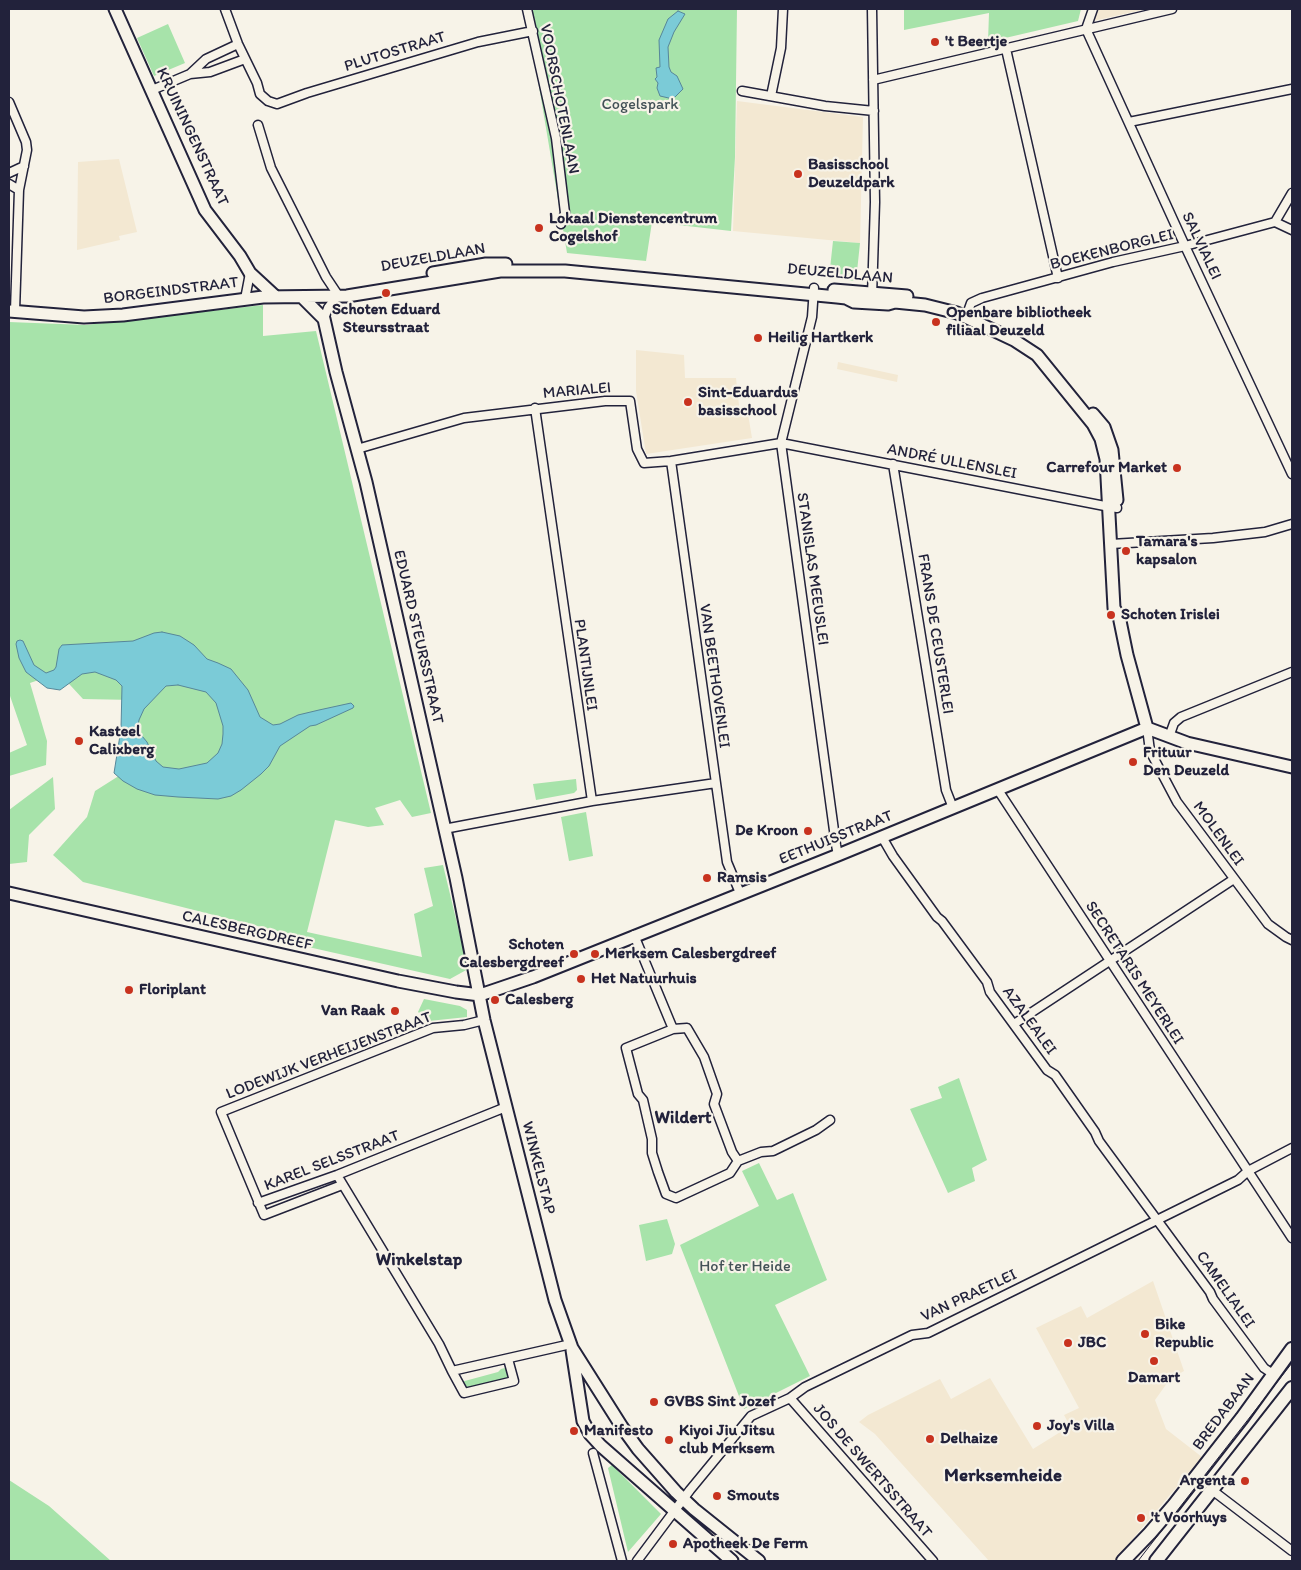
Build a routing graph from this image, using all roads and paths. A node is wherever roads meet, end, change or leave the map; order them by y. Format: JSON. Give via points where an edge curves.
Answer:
{"nodes":[{"id":1,"x":115,"y":9,"type":"edge"},
{"id":2,"x":225,"y":9,"type":"edge"},
{"id":3,"x":527,"y":9,"type":"edge"},
{"id":4,"x":783,"y":9,"type":"edge"},
{"id":5,"x":872,"y":9,"type":"edge"},
{"id":6,"x":1093,"y":9,"type":"edge"},
{"id":7,"x":1172,"y":9,"type":"edge"},
{"id":8,"x":1086,"y":30,"type":"junction"},
{"id":9,"x":533,"y":31,"type":"junction"},
{"id":10,"x":238,"y":44,"type":"junction"},
{"id":11,"x":1006,"y":49,"type":"junction"},
{"id":12,"x":245,"y":59,"type":"junction"},
{"id":13,"x":190,"y":74,"type":"junction"},
{"id":14,"x":873,"y":80,"type":"junction"},
{"id":15,"x":1292,"y":89,"type":"edge"},
{"id":16,"x":152,"y":90,"type":"junction"},
{"id":17,"x":742,"y":91,"type":"dead end"},
{"id":18,"x":771,"y":96,"type":"junction"},
{"id":19,"x":9,"y":102,"type":"edge"},
{"id":20,"x":874,"y":111,"type":"junction"},
{"id":21,"x":1129,"y":122,"type":"junction"},
{"id":22,"x":258,"y":125,"type":"dead end"},
{"id":23,"x":24,"y":166,"type":"junction"},
{"id":24,"x":9,"y":173,"type":"edge"},
{"id":25,"x":9,"y":184,"type":"edge"},
{"id":26,"x":19,"y":190,"type":"junction"},
{"id":27,"x":1292,"y":193,"type":"edge"},
{"id":28,"x":1275,"y":222,"type":"junction"},
{"id":29,"x":561,"y":224,"type":"dead end"},
{"id":30,"x":1292,"y":230,"type":"edge"},
{"id":31,"x":1185,"y":246,"type":"junction"},
{"id":32,"x":250,"y":273,"type":"junction"},
{"id":33,"x":1058,"y":278,"type":"junction"},
{"id":34,"x":814,"y":292,"type":"junction"},
{"id":35,"x":338,"y":295,"type":"junction"},
{"id":36,"x":276,"y":297,"type":"junction"},
{"id":37,"x":302,"y":298,"type":"junction"},
{"id":38,"x":872,"y":298,"type":"junction"},
{"id":39,"x":245,"y":299,"type":"junction"},
{"id":40,"x":12,"y":311,"type":"edge"},
{"id":41,"x":967,"y":314,"type":"junction"},
{"id":42,"x":324,"y":319,"type":"junction"},
{"id":43,"x":535,"y":408,"type":"junction"},
{"id":44,"x":781,"y":443,"type":"junction"},
{"id":45,"x":357,"y":449,"type":"junction"},
{"id":46,"x":671,"y":461,"type":"junction"},
{"id":47,"x":893,"y":464,"type":"junction"},
{"id":48,"x":1292,"y":474,"type":"edge"},
{"id":49,"x":1113,"y":508,"type":"junction"},
{"id":50,"x":1292,"y":524,"type":"edge"},
{"id":51,"x":1115,"y":543,"type":"junction"},
{"id":52,"x":1292,"y":672,"type":"edge"},
{"id":53,"x":1147,"y":728,"type":"junction"},
{"id":54,"x":1169,"y":737,"type":"junction"},
{"id":55,"x":1292,"y":767,"type":"edge"},
{"id":56,"x":716,"y":783,"type":"junction"},
{"id":57,"x":998,"y":790,"type":"junction"},
{"id":58,"x":592,"y":801,"type":"junction"},
{"id":59,"x":953,"y":808,"type":"junction"},
{"id":60,"x":444,"y":829,"type":"junction"},
{"id":61,"x":882,"y":837,"type":"junction"},
{"id":62,"x":838,"y":855,"type":"junction"},
{"id":63,"x":1234,"y":879,"type":"junction"},
{"id":64,"x":9,"y":892,"type":"edge"},
{"id":65,"x":740,"y":894,"type":"junction"},
{"id":66,"x":634,"y":935,"type":"junction"},
{"id":67,"x":1292,"y":940,"type":"edge"},
{"id":68,"x":1110,"y":961,"type":"junction"},
{"id":69,"x":480,"y":995,"type":"junction"},
{"id":70,"x":484,"y":1020,"type":"junction"},
{"id":71,"x":1014,"y":1024,"type":"junction"},
{"id":72,"x":673,"y":1029,"type":"junction"},
{"id":73,"x":506,"y":1107,"type":"junction"},
{"id":74,"x":830,"y":1120,"type":"dead end"},
{"id":75,"x":1292,"y":1148,"type":"edge"},
{"id":76,"x":738,"y":1161,"type":"junction"},
{"id":77,"x":1248,"y":1171,"type":"junction"},
{"id":78,"x":337,"y":1175,"type":"junction"},
{"id":79,"x":342,"y":1185,"type":"junction"},
{"id":80,"x":258,"y":1203,"type":"junction"},
{"id":81,"x":1157,"y":1220,"type":"junction"},
{"id":82,"x":1292,"y":1238,"type":"edge"},
{"id":83,"x":572,"y":1346,"type":"junction"},
{"id":84,"x":1292,"y":1349,"type":"edge"},
{"id":85,"x":508,"y":1359,"type":"junction"},
{"id":86,"x":452,"y":1371,"type":"junction"},
{"id":87,"x":1272,"y":1374,"type":"junction"},
{"id":88,"x":1292,"y":1388,"type":"edge"},
{"id":89,"x":790,"y":1398,"type":"junction"},
{"id":90,"x":593,"y":1452,"type":"dead end"},
{"id":91,"x":1212,"y":1490,"type":"junction"},
{"id":92,"x":683,"y":1498,"type":"junction"},
{"id":93,"x":674,"y":1512,"type":"junction"},
{"id":94,"x":1292,"y":1551,"type":"edge"},
{"id":95,"x":622,"y":1561,"type":"edge"},
{"id":96,"x":637,"y":1561,"type":"edge"},
{"id":97,"x":732,"y":1561,"type":"edge"},
{"id":98,"x":759,"y":1561,"type":"edge"},
{"id":99,"x":933,"y":1561,"type":"edge"},
{"id":100,"x":1124,"y":1561,"type":"edge"},
{"id":101,"x":1156,"y":1561,"type":"edge"}],
"edges":[{"from":1,"to":16,"type":"street","name":"KRUININGENSTRAAT"},
{"from":2,"to":10,"type":"street"},
{"from":3,"to":9,"type":"street","name":"VOORSCHOTENLAAN"},
{"from":4,"to":18,"type":"street","via":[[781,48]]},
{"from":5,"to":14,"type":"street"},
{"from":6,"to":8,"type":"street"},
{"from":7,"to":8,"type":"street"},
{"from":8,"to":11,"type":"street"},
{"from":8,"to":21,"type":"street","name":"SALVIALEI"},
{"from":9,"to":12,"type":"street","name":"PLUTOSTRAAT","via":[[478,42],[277,104],[260,94]]},
{"from":9,"to":29,"type":"street","name":"VOORSCHOTENLAAN","via":[[556,138],[565,213]]},
{"from":10,"to":12,"type":"street"},
{"from":10,"to":13,"type":"street","via":[[206,59]]},
{"from":11,"to":14,"type":"street"},
{"from":11,"to":33,"type":"street"},
{"from":12,"to":13,"type":"street","via":[[210,72]]},
{"from":13,"to":16,"type":"street"},
{"from":14,"to":20,"type":"street"},
{"from":15,"to":21,"type":"street"},
{"from":16,"to":32,"type":"street","name":"KRUININGENSTRAAT","via":[[205,210]]},
{"from":17,"to":18,"type":"street"},
{"from":18,"to":20,"type":"street"},
{"from":19,"to":23,"type":"street","via":[[26,142]]},
{"from":20,"to":38,"type":"street"},
{"from":21,"to":31,"type":"street","name":"SALVIALEI"},
{"from":22,"to":35,"type":"street","via":[[271,168]]},
{"from":23,"to":24,"type":"street"},
{"from":23,"to":26,"type":"street"},
{"from":25,"to":26,"type":"street"},
{"from":26,"to":40,"type":"street"},
{"from":27,"to":28,"type":"street"},
{"from":28,"to":30,"type":"street"},
{"from":28,"to":31,"type":"street","name":"BOEKENBORGLEI"},
{"from":31,"to":33,"type":"street","name":"BOEKENBORGLEI"},
{"from":31,"to":48,"type":"street","name":"SALVIALEI"},
{"from":32,"to":36,"type":"street","name":"KRUININGENSTRAAT"},
{"from":32,"to":39,"type":"street"},
{"from":33,"to":41,"type":"street","name":"BOEKENBORGLEI","via":[[982,298],[971,303]]},
{"from":34,"to":35,"type":"street","name":"DEUZELDLAAN","via":[[542,263],[486,264],[467,272],[347,296]]},
{"from":34,"to":38,"type":"street","name":"DEUZELDLAAN"},
{"from":34,"to":44,"type":"street","name":"STANISLAS MEEUSLEI","via":[[812,317]]},
{"from":35,"to":37,"type":"street","name":"BORGEINDSTRAAT"},
{"from":35,"to":42,"type":"street"},
{"from":36,"to":37,"type":"street","name":"BORGEINDSTRAAT"},
{"from":36,"to":39,"type":"street","name":"BORGEINDSTRAAT"},
{"from":37,"to":42,"type":"street"},
{"from":38,"to":41,"type":"street","name":"DEUZELDLAAN","via":[[931,299]]},
{"from":39,"to":40,"type":"street","name":"BORGEINDSTRAAT","via":[[123,315],[84,317]]},
{"from":41,"to":49,"type":"street","name":"DEUZELDLAAN","via":[[1018,334],[1040,349],[1104,427],[1116,476]]},
{"from":42,"to":45,"type":"street","name":"EDUARD STEURSSTRAAT"},
{"from":43,"to":45,"type":"street","name":"MARIALEI","via":[[464,418]]},
{"from":43,"to":46,"type":"street","name":"MARIALEI","via":[[630,401],[637,449],[644,464]]},
{"from":43,"to":58,"type":"street","name":"PLANTIJNLEI"},
{"from":44,"to":46,"type":"street","name":"MARIALEI"},
{"from":44,"to":47,"type":"street","name":"ANDRÉ ULLENSLEI"},
{"from":44,"to":62,"type":"street","name":"STANISLAS MEEUSLEI"},
{"from":45,"to":60,"type":"street","name":"EDUARD STEURSSTRAAT"},
{"from":46,"to":56,"type":"street","name":"VAN BEETHOVENLEI"},
{"from":47,"to":49,"type":"street","name":"ANDRÉ ULLENSLEI"},
{"from":47,"to":59,"type":"street","name":"FRANS DE CEUSTERLEI","via":[[946,790]]},
{"from":49,"to":51,"type":"street","name":"DEUZELDLAAN"},
{"from":50,"to":51,"type":"street","via":[[1265,532],[1213,538]]},
{"from":51,"to":53,"type":"street","name":"DEUZELDLAAN","via":[[1114,608],[1119,616]]},
{"from":52,"to":54,"type":"street","via":[[1181,717],[1174,723]]},
{"from":53,"to":54,"type":"street"},
{"from":53,"to":57,"type":"street","name":"EETHUISSTRAAT"},
{"from":53,"to":63,"type":"street","name":"MOLENLEI","via":[[1150,751],[1178,802]]},
{"from":54,"to":55,"type":"street"},
{"from":56,"to":58,"type":"street"},
{"from":56,"to":65,"type":"street","name":"VAN BEETHOVENLEI","via":[[727,862]]},
{"from":57,"to":59,"type":"street","name":"EETHUISSTRAAT"},
{"from":57,"to":68,"type":"street","name":"SECRETARIS MEYERLEI"},
{"from":58,"to":60,"type":"street"},
{"from":59,"to":61,"type":"street","name":"EETHUISSTRAAT"},
{"from":60,"to":69,"type":"street","name":"EDUARD STEURSSTRAAT"},
{"from":61,"to":62,"type":"street","name":"EETHUISSTRAAT"},
{"from":61,"to":71,"type":"street","name":"AZALEALEI"},
{"from":62,"to":65,"type":"street","name":"EETHUISSTRAAT"},
{"from":63,"to":67,"type":"street","name":"MOLENLEI","via":[[1268,924]]},
{"from":63,"to":68,"type":"street"},
{"from":64,"to":69,"type":"street","name":"CALESBERGDREEF","via":[[398,981]]},
{"from":65,"to":66,"type":"street","name":"EETHUISSTRAAT"},
{"from":66,"to":69,"type":"street","name":"EETHUISSTRAAT"},
{"from":66,"to":72,"type":"street"},
{"from":68,"to":71,"type":"street"},
{"from":68,"to":77,"type":"street","name":"SECRETARIS MEYERLEI"},
{"from":69,"to":70,"type":"street","name":"WINKELSTAP"},
{"from":70,"to":73,"type":"street","name":"WINKELSTAP"},
{"from":70,"to":80,"type":"street","name":"LODEWIJK VERHEIJENSTRAAT","via":[[433,1028],[221,1112]]},
{"from":71,"to":81,"type":"street","name":"AZALEALEI","via":[[1096,1132],[1099,1141]]},
{"from":72,"to":76,"type":"street","via":[[687,1028],[704,1057],[717,1094],[714,1104]]},
{"from":72,"to":76,"type":"street","via":[[626,1048],[638,1094],[643,1100],[652,1153],[666,1194],[676,1198],[730,1173]]},
{"from":73,"to":78,"type":"street","name":"KAREL SELSSTRAAT"},
{"from":73,"to":83,"type":"street","name":"WINKELSTAP","via":[[555,1300]]},
{"from":74,"to":76,"type":"street","via":[[773,1151]]},
{"from":75,"to":77,"type":"street","name":"VAN PRAETLEI"},
{"from":77,"to":81,"type":"street","name":"VAN PRAETLEI","via":[[1238,1180]]},
{"from":77,"to":82,"type":"street","name":"SECRETARIS MEYERLEI"},
{"from":78,"to":79,"type":"street"},
{"from":78,"to":80,"type":"street","name":"KAREL SELSSTRAAT"},
{"from":79,"to":80,"type":"street","name":"KAREL SELSSTRAAT","via":[[264,1215]]},
{"from":79,"to":86,"type":"street","via":[[439,1344]]},
{"from":81,"to":87,"type":"street","name":"CAMELIALEI","via":[[1264,1368]]},
{"from":81,"to":89,"type":"street","name":"VAN PRAETLEI","via":[[928,1333],[912,1335],[891,1345],[805,1387]]},
{"from":83,"to":85,"type":"street"},
{"from":83,"to":92,"type":"street","name":"WINKELSTAP","via":[[622,1427]]},
{"from":83,"to":93,"type":"street","name":"WINKELSTAP","via":[[583,1421],[590,1434]]},
{"from":84,"to":87,"type":"main road","name":"BREDABAAN"},
{"from":85,"to":86,"type":"street"},
{"from":85,"to":86,"type":"street","via":[[514,1380],[464,1393]]},
{"from":87,"to":100,"type":"main road","name":"BREDABAAN","via":[[1174,1505]]},
{"from":88,"to":91,"type":"main road"},
{"from":89,"to":92,"type":"street","name":"VAN PRAETLEI","via":[[751,1416]]},
{"from":89,"to":99,"type":"street","name":"JOS DE SWERTSSTRAAT"},
{"from":90,"to":95,"type":"street"},
{"from":91,"to":94,"type":"street"},
{"from":91,"to":101,"type":"main road"},
{"from":92,"to":93,"type":"street","name":"VAN PRAETLEI"},
{"from":92,"to":98,"type":"street","name":"WINKELSTAP"},
{"from":93,"to":96,"type":"street"},
{"from":93,"to":97,"type":"street","name":"WINKELSTAP"}]}
